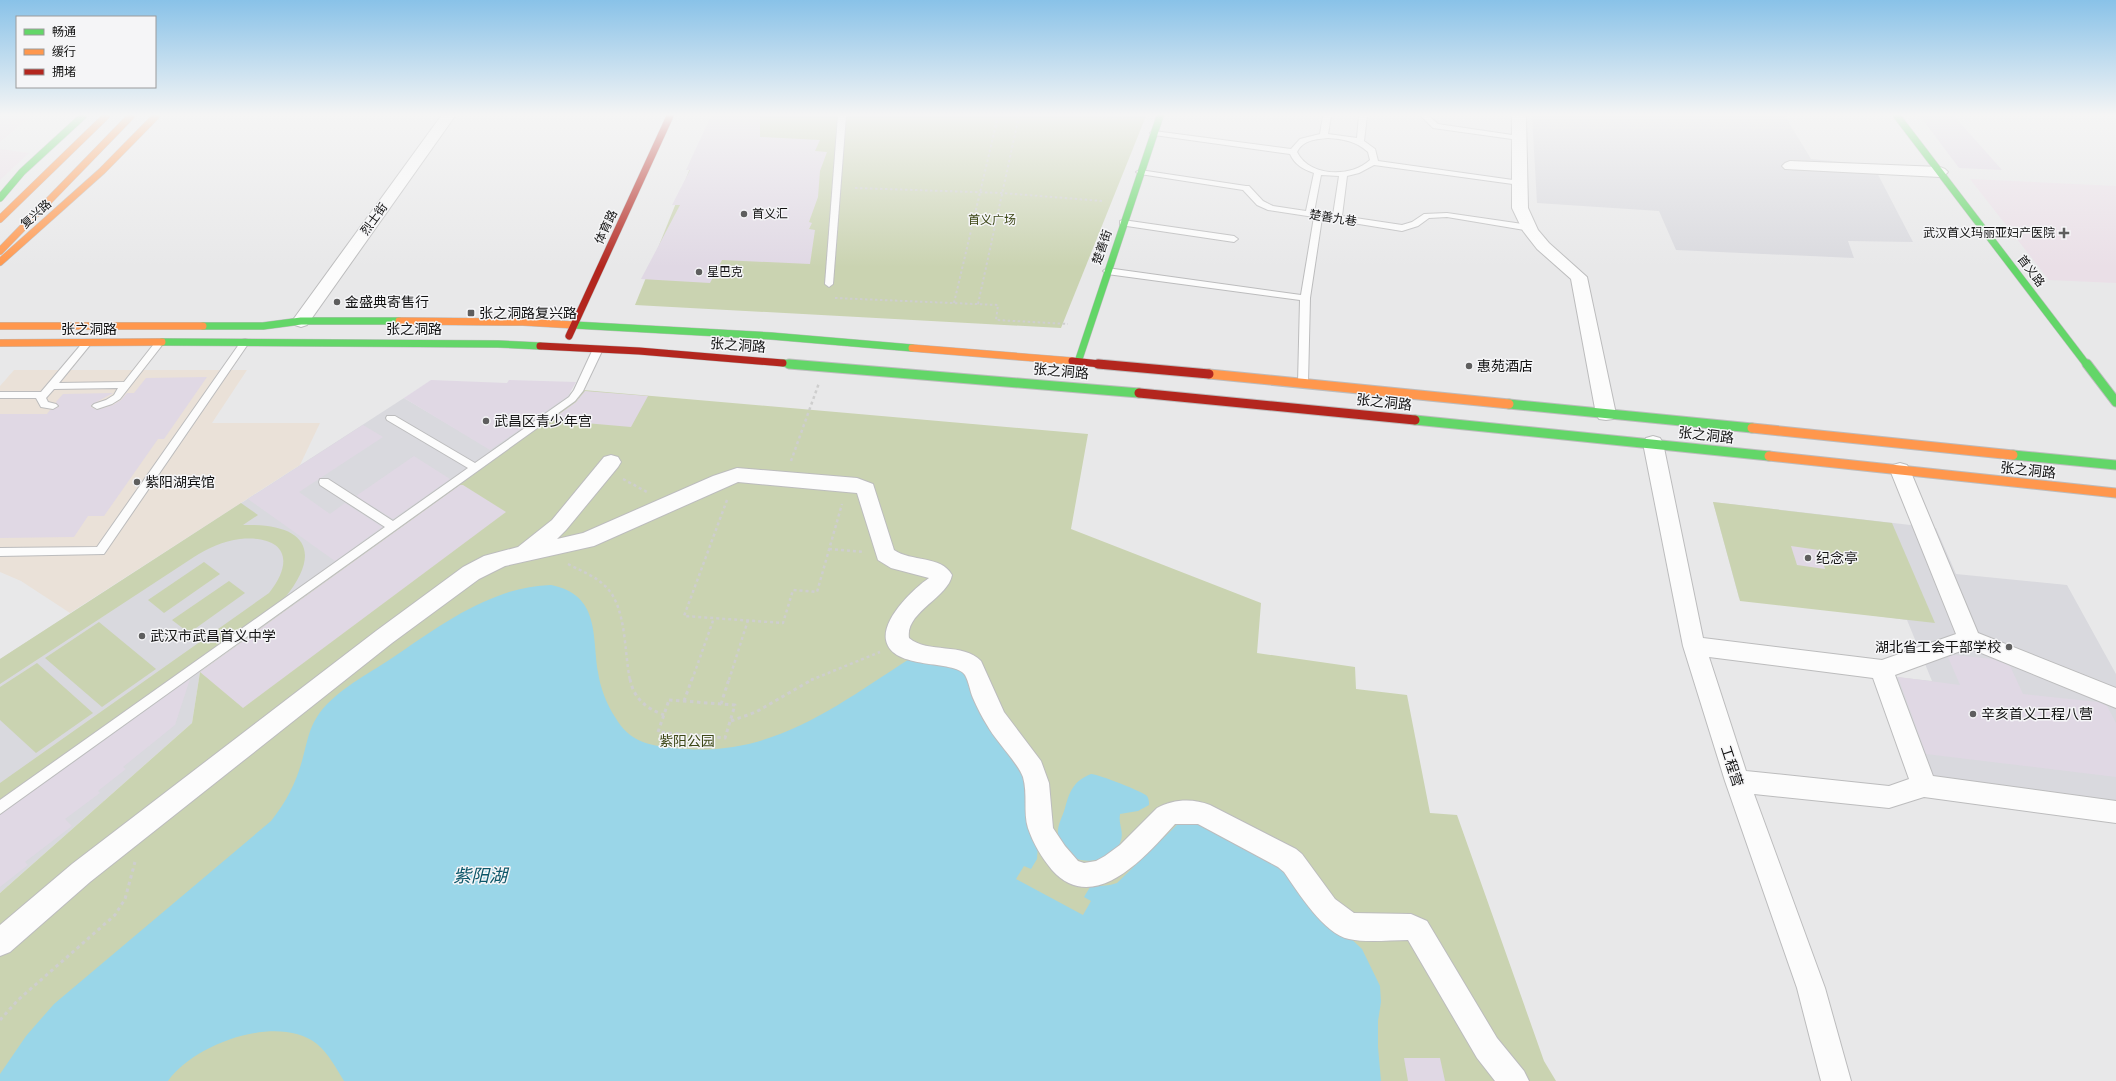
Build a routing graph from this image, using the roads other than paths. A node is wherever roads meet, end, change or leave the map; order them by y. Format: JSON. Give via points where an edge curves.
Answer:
{"nodes":[{"id":1,"x":28,"y":166,"type":"edge"},
{"id":2,"x":54,"y":166,"type":"edge"},
{"id":3,"x":82,"y":166,"type":"edge"},
{"id":4,"x":106,"y":166,"type":"edge"},
{"id":5,"x":412,"y":166,"type":"edge"},
{"id":6,"x":647,"y":166,"type":"edge"},
{"id":7,"x":838,"y":166,"type":"edge"},
{"id":8,"x":1142,"y":166,"type":"edge"},
{"id":9,"x":1308,"y":166,"type":"edge"},
{"id":10,"x":1369,"y":166,"type":"edge"},
{"id":11,"x":1405,"y":166,"type":"edge"},
{"id":12,"x":1520,"y":166,"type":"edge"},
{"id":13,"x":1801,"y":166,"type":"edge"},
{"id":14,"x":1936,"y":166,"type":"edge"},
{"id":15,"x":1318,"y":171,"type":"junction"},
{"id":16,"x":1140,"y":172,"type":"junction"},
{"id":17,"x":1940,"y":172,"type":"junction"},
{"id":18,"x":1343,"y":174,"type":"junction"},
{"id":19,"x":1520,"y":182,"type":"junction"},
{"id":20,"x":0,"y":198,"type":"edge"},
{"id":21,"x":1314,"y":215,"type":"junction"},
{"id":22,"x":1337,"y":218,"type":"junction"},
{"id":23,"x":0,"y":219,"type":"edge"},
{"id":24,"x":1123,"y":223,"type":"junction"},
{"id":25,"x":1530,"y":228,"type":"junction"},
{"id":26,"x":1234,"y":239,"type":"dead end"},
{"id":27,"x":0,"y":251,"type":"edge"},
{"id":28,"x":0,"y":262,"type":"edge"},
{"id":29,"x":1107,"y":271,"type":"junction"},
{"id":30,"x":828,"y":284,"type":"dead end"},
{"id":31,"x":1305,"y":298,"type":"junction"},
{"id":32,"x":301,"y":322,"type":"junction"},
{"id":33,"x":593,"y":322,"type":"junction"},
{"id":34,"x":574,"y":324,"type":"junction"},
{"id":35,"x":0,"y":326,"type":"edge"},
{"id":36,"x":160,"y":342,"type":"junction"},
{"id":37,"x":245,"y":342,"type":"junction"},
{"id":38,"x":0,"y":343,"type":"edge"},
{"id":39,"x":87,"y":343,"type":"junction"},
{"id":40,"x":563,"y":347,"type":"junction"},
{"id":41,"x":580,"y":348,"type":"junction"},
{"id":42,"x":598,"y":348,"type":"junction"},
{"id":43,"x":1077,"y":361,"type":"junction"},
{"id":44,"x":1303,"y":383,"type":"junction"},
{"id":45,"x":127,"y":385,"type":"junction"},
{"id":46,"x":51,"y":386,"type":"junction"},
{"id":47,"x":1071,"y":386,"type":"junction"},
{"id":48,"x":0,"y":395,"type":"edge"},
{"id":49,"x":43,"y":395,"type":"junction"},
{"id":50,"x":2116,"y":402,"type":"edge"},
{"id":51,"x":53,"y":406,"type":"dead end"},
{"id":52,"x":97,"y":406,"type":"dead end"},
{"id":53,"x":1606,"y":414,"type":"junction"},
{"id":54,"x":391,"y":418,"type":"dead end"},
{"id":55,"x":1653,"y":443,"type":"junction"},
{"id":56,"x":2116,"y":465,"type":"edge"},
{"id":57,"x":608,"y":466,"type":"road end"},
{"id":58,"x":476,"y":468,"type":"junction"},
{"id":59,"x":1900,"y":470,"type":"junction"},
{"id":60,"x":324,"y":482,"type":"dead end"},
{"id":61,"x":2116,"y":493,"type":"edge"},
{"id":62,"x":394,"y":527,"type":"junction"},
{"id":63,"x":0,"y":552,"type":"edge"},
{"id":64,"x":534,"y":552,"type":"junction"},
{"id":65,"x":1970,"y":639,"type":"junction"},
{"id":66,"x":1694,"y":646,"type":"junction"},
{"id":67,"x":1882,"y":670,"type":"junction"},
{"id":68,"x":2116,"y":698,"type":"edge"},
{"id":69,"x":1737,"y":781,"type":"junction"},
{"id":70,"x":1924,"y":786,"type":"junction"},
{"id":71,"x":0,"y":808,"type":"edge"},
{"id":72,"x":2116,"y":812,"type":"edge"},
{"id":73,"x":0,"y":943,"type":"edge"},
{"id":74,"x":1514,"y":1081,"type":"edge"},
{"id":75,"x":1836,"y":1081,"type":"edge"}],
"edges":[{"from":1,"to":20,"type":"main road"},
{"from":2,"to":23,"type":"main road"},
{"from":3,"to":27,"type":"main road"},
{"from":4,"to":28,"type":"main road","name":"复兴路"},
{"from":5,"to":32,"type":"street","name":"烈士街"},
{"from":6,"to":34,"type":"main road","name":"体育路"},
{"from":7,"to":30,"type":"lane"},
{"from":8,"to":16,"type":"main road","name":"楚善街"},
{"from":9,"to":15,"type":"lane"},
{"from":10,"to":18,"type":"lane"},
{"from":11,"to":19,"type":"lane"},
{"from":12,"to":19,"type":"street"},
{"from":13,"to":17,"type":"street"},
{"from":14,"to":17,"type":"main road","name":"首义路"},
{"from":15,"to":18,"type":"lane"},
{"from":15,"to":21,"type":"lane"},
{"from":16,"to":21,"type":"lane","name":"楚善九巷","via":[[1246,188],[1260,203],[1271,208]]},
{"from":16,"to":24,"type":"main road","name":"楚善街"},
{"from":17,"to":50,"type":"main road","name":"首义路"},
{"from":18,"to":22,"type":"lane"},
{"from":19,"to":25,"type":"street","via":[[1520,208]]},
{"from":21,"to":22,"type":"lane","name":"楚善九巷"},
{"from":21,"to":31,"type":"lane"},
{"from":22,"to":25,"type":"lane","name":"楚善九巷","via":[[1402,228],[1415,224],[1427,216],[1446,215]]},
{"from":24,"to":26,"type":"lane"},
{"from":24,"to":29,"type":"main road","name":"楚善街"},
{"from":25,"to":53,"type":"street","via":[[1543,246],[1579,277]]},
{"from":29,"to":31,"type":"lane"},
{"from":29,"to":43,"type":"main road","name":"楚善街"},
{"from":31,"to":44,"type":"lane"},
{"from":32,"to":34,"type":"main road","name":"张之洞路"},
{"from":32,"to":35,"type":"main road","name":"张之洞路","via":[[263,326]]},
{"from":33,"to":34,"type":"main road","name":"张之洞路"},
{"from":33,"to":41,"type":"main road"},
{"from":33,"to":43,"type":"main road","name":"张之洞路"},
{"from":34,"to":40,"type":"main road","name":"体育路"},
{"from":36,"to":37,"type":"main road","name":"张之洞路"},
{"from":36,"to":39,"type":"main road","name":"张之洞路"},
{"from":36,"to":45,"type":"lane"},
{"from":37,"to":40,"type":"main road","name":"张之洞路"},
{"from":37,"to":63,"type":"lane","via":[[100,551]]},
{"from":38,"to":39,"type":"main road","name":"张之洞路"},
{"from":39,"to":46,"type":"lane"},
{"from":40,"to":41,"type":"main road","name":"张之洞路"},
{"from":41,"to":42,"type":"main road","name":"张之洞路"},
{"from":42,"to":47,"type":"main road","name":"张之洞路"},
{"from":42,"to":58,"type":"lane","via":[[575,396]]},
{"from":43,"to":44,"type":"main road","name":"张之洞路"},
{"from":43,"to":47,"type":"main road","name":"楚善街"},
{"from":44,"to":53,"type":"main road","name":"张之洞路"},
{"from":45,"to":46,"type":"lane"},
{"from":45,"to":52,"type":"lane","via":[[114,400]]},
{"from":46,"to":49,"type":"lane"},
{"from":47,"to":55,"type":"main road","name":"张之洞路"},
{"from":48,"to":49,"type":"lane"},
{"from":49,"to":51,"type":"lane","via":[[41,403]]},
{"from":53,"to":56,"type":"main road","name":"张之洞路"},
{"from":54,"to":58,"type":"lane"},
{"from":55,"to":59,"type":"main road","name":"张之洞路"},
{"from":55,"to":66,"type":"street","name":"工程营"},
{"from":57,"to":64,"type":"street"},
{"from":58,"to":62,"type":"lane"},
{"from":59,"to":61,"type":"main road","name":"张之洞路"},
{"from":59,"to":65,"type":"street"},
{"from":60,"to":62,"type":"lane"},
{"from":62,"to":71,"type":"lane"},
{"from":64,"to":73,"type":"street","via":[[492,562],[460,580],[81,873]]},
{"from":64,"to":74,"type":"street","via":[[587,540],[737,475],[848,484],[866,489],[885,554],[899,562],[937,572],[942,578],[926,592],[900,623],[896,633],[898,641],[912,652],[963,662],[972,667],[986,702],[1037,778],[1040,826],[1060,863],[1072,872],[1104,872],[1125,858],[1166,816],[1173,812],[1201,813],[1287,858],[1326,908],[1349,926],[1411,927],[1417,930],[1487,1048]]},
{"from":65,"to":67,"type":"street"},
{"from":65,"to":68,"type":"street"},
{"from":66,"to":67,"type":"street"},
{"from":66,"to":69,"type":"street","name":"工程营"},
{"from":67,"to":70,"type":"street"},
{"from":69,"to":70,"type":"street","via":[[1889,796]]},
{"from":69,"to":75,"type":"street","name":"工程营","via":[[1811,988]]},
{"from":70,"to":72,"type":"street"}]}
